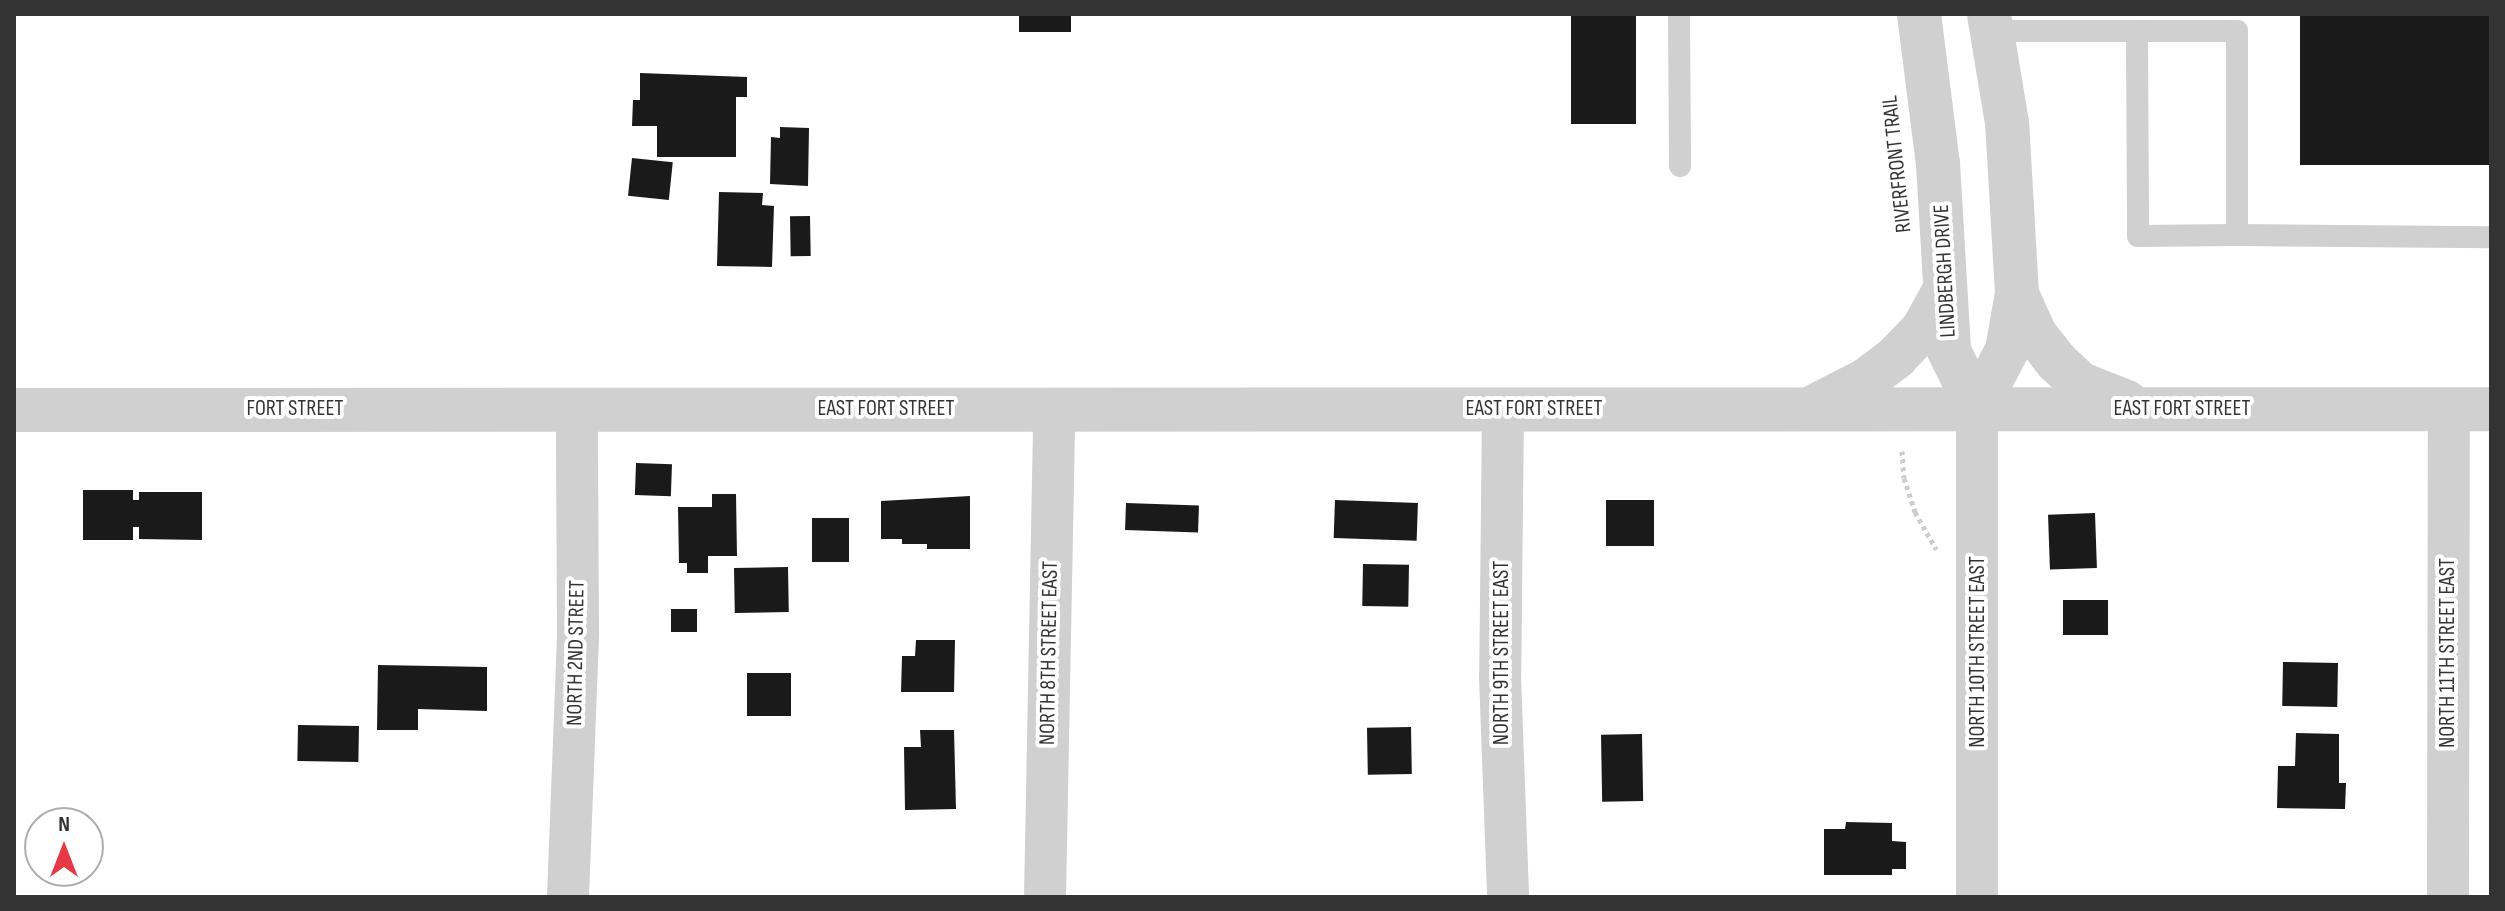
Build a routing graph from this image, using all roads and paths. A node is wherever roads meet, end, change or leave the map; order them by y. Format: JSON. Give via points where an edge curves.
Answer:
{"nodes":[{"id":1,"x":1679,"y":14,"type":"edge"},
{"id":2,"x":1919,"y":14,"type":"edge"},
{"id":3,"x":1991,"y":22,"type":"edge"},
{"id":4,"x":2137,"y":31,"type":"junction"},
{"id":5,"x":1680,"y":166,"type":"dead end"},
{"id":6,"x":2237,"y":235,"type":"junction"},
{"id":7,"x":2491,"y":237,"type":"edge"},
{"id":8,"x":1944,"y":291,"type":"junction"},
{"id":9,"x":2017,"y":294,"type":"junction"},
{"id":10,"x":1977,"y":407,"type":"junction"},
{"id":11,"x":577,"y":409,"type":"junction"},
{"id":12,"x":1054,"y":409,"type":"junction"},
{"id":13,"x":1503,"y":409,"type":"junction"},
{"id":14,"x":2157,"y":409,"type":"junction"},
{"id":15,"x":2470,"y":409,"type":"edge"},
{"id":16,"x":14,"y":410,"type":"edge"},
{"id":17,"x":1804,"y":410,"type":"junction"},
{"id":18,"x":568,"y":897,"type":"edge"},
{"id":19,"x":1045,"y":897,"type":"edge"},
{"id":20,"x":1508,"y":897,"type":"edge"},
{"id":21,"x":1977,"y":897,"type":"edge"},
{"id":22,"x":2448,"y":897,"type":"edge"}],
"edges":[{"from":1,"to":5,"type":"lane"},
{"from":2,"to":8,"type":"street","name":"LINDBERGH DRIVE","via":[[1938,164]]},
{"from":3,"to":4,"type":"lane"},
{"from":3,"to":9,"type":"street","via":[[2007,123]]},
{"from":4,"to":6,"type":"lane","via":[[2237,31]]},
{"from":4,"to":6,"type":"lane","via":[[2138,236]]},
{"from":6,"to":7,"type":"lane"},
{"from":8,"to":10,"type":"street","name":"LINDBERGH DRIVE","via":[[1949,351]]},
{"from":8,"to":17,"type":"street","via":[[1923,329],[1896,357],[1866,380]]},
{"from":9,"to":10,"type":"street","via":[[2007,350]]},
{"from":9,"to":14,"type":"street","via":[[2035,334],[2081,384],[2113,399]]},
{"from":10,"to":14,"type":"street","name":"EAST FORT STREET"},
{"from":10,"to":17,"type":"street","name":"EAST FORT STREET"},
{"from":10,"to":21,"type":"street","name":"NORTH 10TH STREET EAST"},
{"from":11,"to":12,"type":"street","name":"EAST FORT STREET"},
{"from":11,"to":16,"type":"street","name":"FORT STREET"},
{"from":11,"to":18,"type":"street","name":"NORTH 2ND STREET","via":[[578,633]]},
{"from":12,"to":13,"type":"street","name":"EAST FORT STREET"},
{"from":12,"to":19,"type":"street","name":"NORTH 8TH STREET EAST"},
{"from":13,"to":17,"type":"street","name":"EAST FORT STREET"},
{"from":13,"to":20,"type":"street","name":"NORTH 9TH STREET EAST","via":[[1500,676]]},
{"from":14,"to":15,"type":"street","name":"EAST FORT STREET"},
{"from":15,"to":22,"type":"street","name":"NORTH 11TH STREET EAST"}]}
